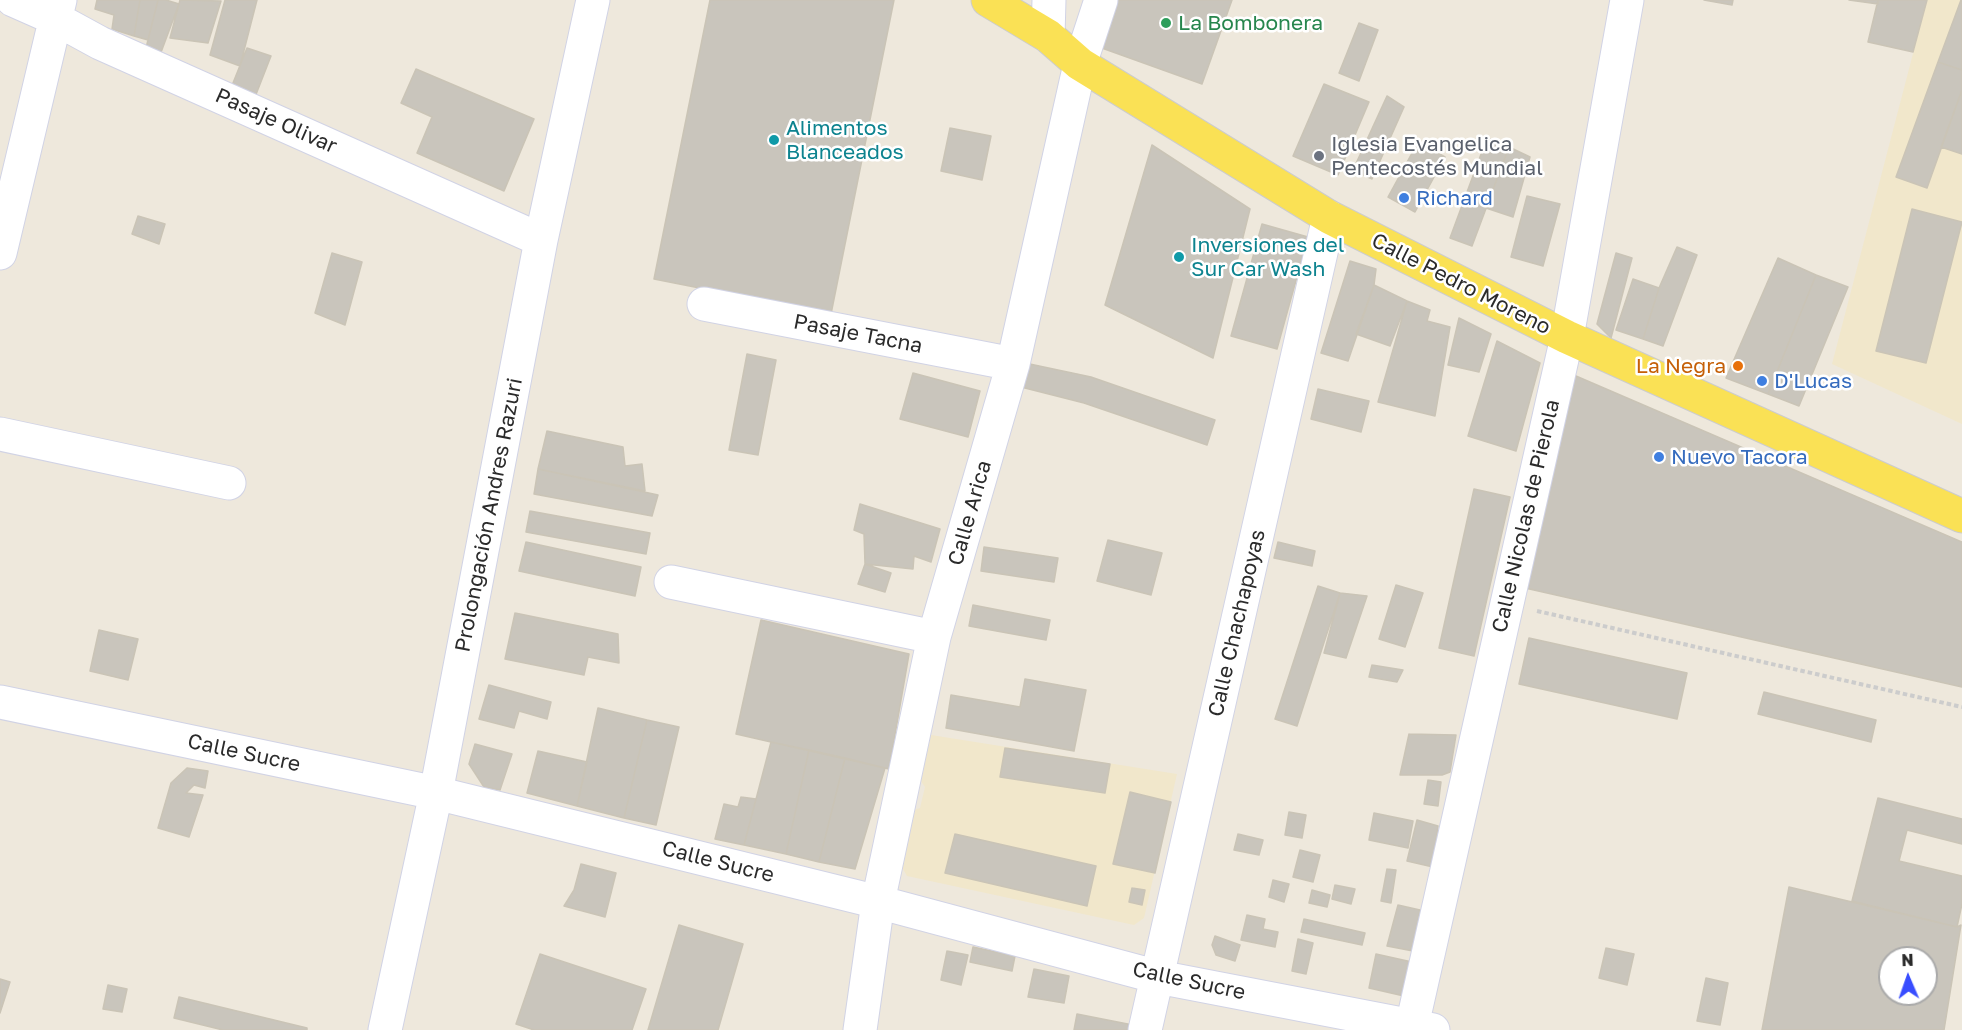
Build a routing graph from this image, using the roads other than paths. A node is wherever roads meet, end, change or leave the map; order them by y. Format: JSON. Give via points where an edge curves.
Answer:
{"nodes":[{"id":1,"x":13,"y":0,"type":"edge"},
{"id":2,"x":593,"y":0,"type":"edge"},
{"id":3,"x":988,"y":0,"type":"edge"},
{"id":4,"x":1049,"y":0,"type":"edge"},
{"id":5,"x":1101,"y":0,"type":"edge"},
{"id":6,"x":1627,"y":0,"type":"edge"},
{"id":7,"x":58,"y":9,"type":"edge"},
{"id":8,"x":1048,"y":36,"type":"junction"},
{"id":9,"x":1080,"y":64,"type":"junction"},
{"id":10,"x":1329,"y":217,"type":"junction"},
{"id":11,"x":540,"y":240,"type":"junction"},
{"id":12,"x":0,"y":253,"type":"edge"},
{"id":13,"x":704,"y":304,"type":"dead end"},
{"id":14,"x":1567,"y":337,"type":"junction"},
{"id":15,"x":1013,"y":364,"type":"junction"},
{"id":16,"x":0,"y":434,"type":"edge"},
{"id":17,"x":229,"y":483,"type":"dead end"},
{"id":18,"x":1962,"y":516,"type":"edge"},
{"id":19,"x":671,"y":582,"type":"dead end"},
{"id":20,"x":934,"y":637,"type":"junction"},
{"id":21,"x":0,"y":702,"type":"edge"},
{"id":22,"x":436,"y":793,"type":"junction"},
{"id":23,"x":878,"y":902,"type":"junction"},
{"id":24,"x":1158,"y":977,"type":"junction"},
{"id":25,"x":1419,"y":1029,"type":"edge"},
{"id":26,"x":386,"y":1030,"type":"edge"},
{"id":27,"x":860,"y":1030,"type":"edge"},
{"id":28,"x":1146,"y":1030,"type":"edge"}],
"edges":[{"from":1,"to":7,"type":"street","name":"Pasaje Olivar"},
{"from":2,"to":11,"type":"street","name":"Prolongación Andres Razuri"},
{"from":3,"to":8,"type":"main road","name":"Calle Pedro Moreno"},
{"from":4,"to":8,"type":"street"},
{"from":5,"to":9,"type":"street","name":"Calle Arica"},
{"from":6,"to":14,"type":"street","name":"Calle Nicolas de Pierola"},
{"from":7,"to":11,"type":"street","name":"Pasaje Olivar","via":[[100,42]]},
{"from":7,"to":12,"type":"street"},
{"from":8,"to":9,"type":"main road","name":"Calle Pedro Moreno"},
{"from":9,"to":10,"type":"main road","name":"Calle Pedro Moreno"},
{"from":9,"to":15,"type":"street","name":"Calle Arica"},
{"from":10,"to":14,"type":"main road","name":"Calle Pedro Moreno"},
{"from":10,"to":24,"type":"street","name":"Calle Chachapoyas"},
{"from":11,"to":22,"type":"street","name":"Prolongación Andres Razuri"},
{"from":13,"to":15,"type":"street","name":"Pasaje Tacna"},
{"from":14,"to":18,"type":"main road","name":"Calle Pedro Moreno"},
{"from":14,"to":25,"type":"street","name":"Calle Nicolas de Pierola"},
{"from":15,"to":20,"type":"street","name":"Calle Arica"},
{"from":16,"to":17,"type":"street"},
{"from":19,"to":20,"type":"street"},
{"from":20,"to":23,"type":"street","name":"Calle Arica"},
{"from":21,"to":22,"type":"street","name":"Calle Sucre"},
{"from":22,"to":23,"type":"street","name":"Calle Sucre"},
{"from":22,"to":26,"type":"street","name":"Prolongación Andres Razuri"},
{"from":23,"to":24,"type":"street","name":"Calle Sucre"},
{"from":23,"to":27,"type":"street","name":"Calle Arica"},
{"from":24,"to":25,"type":"street","name":"Calle Sucre"},
{"from":24,"to":28,"type":"street","name":"Calle Chachapoyas"}]}
